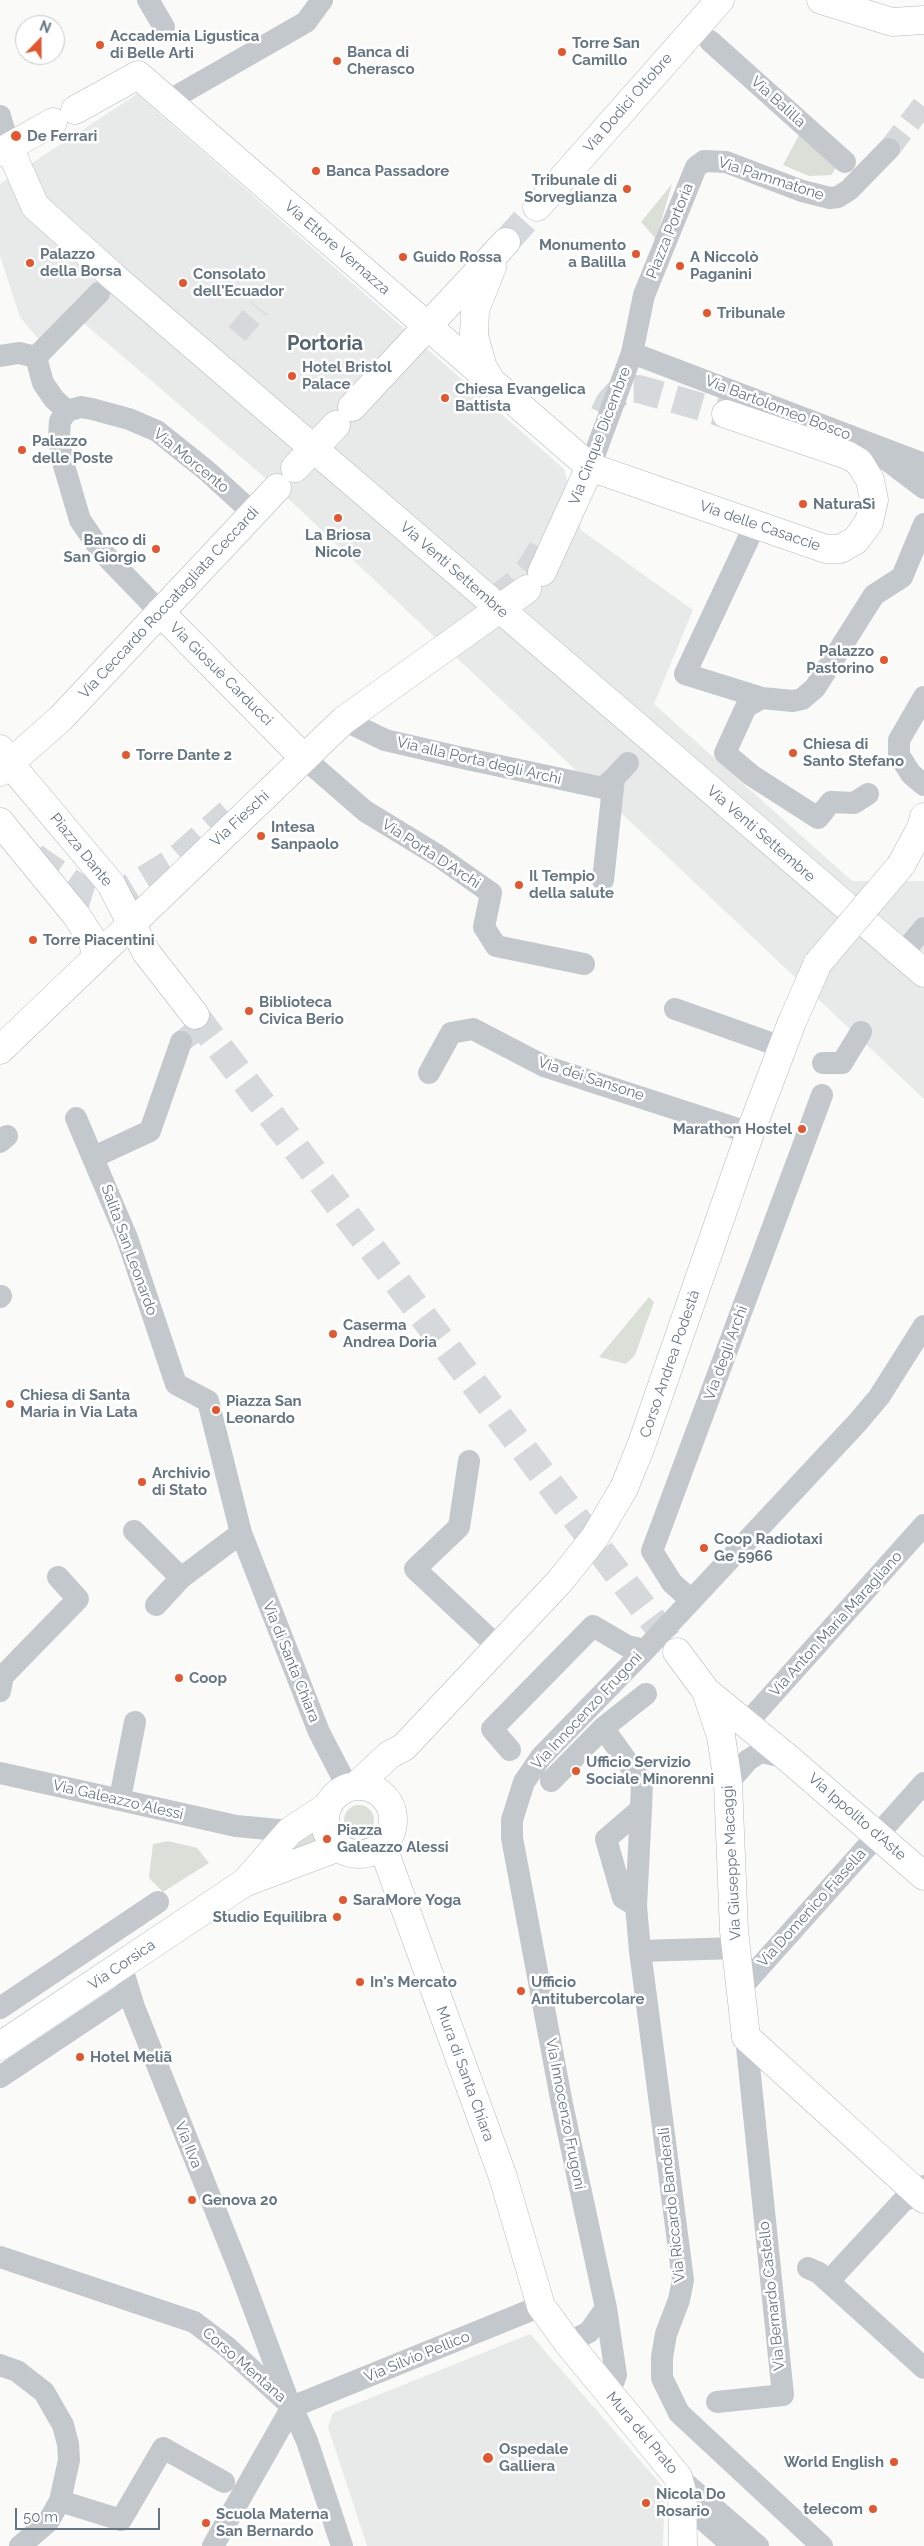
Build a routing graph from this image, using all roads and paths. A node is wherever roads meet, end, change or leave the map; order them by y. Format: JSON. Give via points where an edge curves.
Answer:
{"nodes":[{"id":1,"x":148,"y":0,"type":"edge"},
{"id":2,"x":322,"y":0,"type":"edge"},
{"id":3,"x":720,"y":0,"type":"edge"},
{"id":4,"x":821,"y":0,"type":"edge"},
{"id":5,"x":924,"y":20,"type":"edge"},
{"id":6,"x":164,"y":26,"type":"dead end"},
{"id":7,"x":710,"y":41,"type":"dead end"},
{"id":8,"x":168,"y":101,"type":"junction"},
{"id":9,"x":0,"y":116,"type":"edge"},
{"id":10,"x":889,"y":149,"type":"tunnel mouth"},
{"id":11,"x":4,"y":150,"type":"edge"},
{"id":12,"x":846,"y":162,"type":"dead end"},
{"id":13,"x":696,"y":167,"type":"joint"},
{"id":14,"x":537,"y":206,"type":"tunnel mouth"},
{"id":15,"x":99,"y":293,"type":"dead end"},
{"id":16,"x":644,"y":295,"type":"joint"},
{"id":17,"x":428,"y":326,"type":"junction"},
{"id":18,"x":632,"y":353,"type":"junction"},
{"id":19,"x":0,"y":356,"type":"edge"},
{"id":20,"x":36,"y":357,"type":"junction"},
{"id":21,"x":492,"y":382,"type":"junction"},
{"id":22,"x":68,"y":412,"type":"junction"},
{"id":23,"x":726,"y":414,"type":"tunnel mouth"},
{"id":24,"x":314,"y":447,"type":"junction"},
{"id":25,"x":867,"y":449,"type":"junction"},
{"id":26,"x":924,"y":464,"type":"edge"},
{"id":27,"x":590,"y":467,"type":"junction"},
{"id":28,"x":924,"y":488,"type":"edge"},
{"id":29,"x":253,"y":513,"type":"junction"},
{"id":30,"x":924,"y":524,"type":"edge"},
{"id":31,"x":755,"y":525,"type":"junction"},
{"id":32,"x":499,"y":610,"type":"junction"},
{"id":33,"x":160,"y":612,"type":"junction"},
{"id":34,"x":762,"y":698,"type":"junction"},
{"id":35,"x":924,"y":698,"type":"edge"},
{"id":36,"x":61,"y":718,"type":"joint"},
{"id":37,"x":344,"y":720,"type":"junction"},
{"id":38,"x":304,"y":758,"type":"junction"},
{"id":39,"x":3,"y":761,"type":"edge"},
{"id":40,"x":924,"y":785,"type":"edge"},
{"id":41,"x":868,"y":794,"type":"dead end"},
{"id":42,"x":924,"y":817,"type":"edge"},
{"id":43,"x":0,"y":822,"type":"edge"},
{"id":44,"x":603,"y":880,"type":"dead end"},
{"id":45,"x":130,"y":922,"type":"junction"},
{"id":46,"x":924,"y":928,"type":"edge"},
{"id":47,"x":902,"y":954,"type":"junction"},
{"id":48,"x":96,"y":957,"type":"junction"},
{"id":49,"x":584,"y":964,"type":"dead end"},
{"id":50,"x":924,"y":973,"type":"edge"},
{"id":51,"x":675,"y":1009,"type":"dead end"},
{"id":52,"x":195,"y":1015,"type":"tunnel mouth"},
{"id":53,"x":861,"y":1032,"type":"dead end"},
{"id":54,"x":181,"y":1042,"type":"tunnel mouth"},
{"id":55,"x":782,"y":1047,"type":"junction"},
{"id":56,"x":0,"y":1050,"type":"edge"},
{"id":57,"x":824,"y":1063,"type":"dead end"},
{"id":58,"x":428,"y":1073,"type":"dead end"},
{"id":59,"x":822,"y":1095,"type":"dead end"},
{"id":60,"x":76,"y":1118,"type":"dead end"},
{"id":61,"x":750,"y":1133,"type":"junction"},
{"id":62,"x":94,"y":1157,"type":"junction"},
{"id":63,"x":924,"y":1326,"type":"edge"},
{"id":64,"x":176,"y":1384,"type":"joint"},
{"id":65,"x":469,"y":1461,"type":"dead end"},
{"id":66,"x":134,"y":1531,"type":"dead end"},
{"id":67,"x":241,"y":1533,"type":"junction"},
{"id":68,"x":919,"y":1540,"type":"edge"},
{"id":69,"x":58,"y":1577,"type":"dead end"},
{"id":70,"x":182,"y":1578,"type":"junction"},
{"id":71,"x":691,"y":1600,"type":"junction"},
{"id":72,"x":156,"y":1605,"type":"dead end"},
{"id":73,"x":497,"y":1646,"type":"junction"},
{"id":74,"x":645,"y":1650,"type":"junction"},
{"id":75,"x":677,"y":1652,"type":"tunnel mouth"},
{"id":76,"x":0,"y":1691,"type":"edge"},
{"id":77,"x":706,"y":1691,"type":"junction"},
{"id":78,"x":646,"y":1694,"type":"dead end"},
{"id":79,"x":135,"y":1722,"type":"dead end"},
{"id":80,"x":747,"y":1724,"type":"junction"},
{"id":81,"x":603,"y":1728,"type":"junction"},
{"id":82,"x":401,"y":1749,"type":"junction"},
{"id":83,"x":510,"y":1750,"type":"dead end"},
{"id":84,"x":789,"y":1758,"type":"junction"},
{"id":85,"x":0,"y":1773,"type":"edge"},
{"id":86,"x":550,"y":1781,"type":"dead end"},
{"id":87,"x":728,"y":1783,"type":"junction"},
{"id":88,"x":924,"y":1783,"type":"edge"},
{"id":89,"x":352,"y":1787,"type":"junction"},
{"id":90,"x":122,"y":1788,"type":"dead end"},
{"id":91,"x":389,"y":1802,"type":"junction"},
{"id":92,"x":328,"y":1806,"type":"junction"},
{"id":93,"x":641,"y":1809,"type":"junction"},
{"id":94,"x":290,"y":1831,"type":"junction"},
{"id":95,"x":878,"y":1835,"type":"junction"},
{"id":96,"x":382,"y":1845,"type":"junction"},
{"id":97,"x":339,"y":1847,"type":"junction"},
{"id":98,"x":924,"y":1876,"type":"edge"},
{"id":99,"x":244,"y":1883,"type":"junction"},
{"id":100,"x":158,"y":1902,"type":"dead end"},
{"id":101,"x":636,"y":1906,"type":"junction"},
{"id":102,"x":736,"y":1948,"type":"junction"},
{"id":103,"x":640,"y":1952,"type":"junction"},
{"id":104,"x":121,"y":1965,"type":"junction"},
{"id":105,"x":740,"y":1989,"type":"junction"},
{"id":106,"x":129,"y":1991,"type":"junction"},
{"id":107,"x":0,"y":2008,"type":"edge"},
{"id":108,"x":746,"y":2037,"type":"junction"},
{"id":109,"x":0,"y":2046,"type":"edge"},
{"id":110,"x":0,"y":2077,"type":"edge"},
{"id":111,"x":793,"y":2080,"type":"junction"},
{"id":112,"x":752,"y":2102,"type":"junction"},
{"id":113,"x":754,"y":2131,"type":"joint"},
{"id":114,"x":922,"y":2193,"type":"edge"},
{"id":115,"x":0,"y":2257,"type":"edge"},
{"id":116,"x":808,"y":2268,"type":"dead end"},
{"id":117,"x":828,"y":2281,"type":"junction"},
{"id":118,"x":541,"y":2306,"type":"junction"},
{"id":119,"x":606,"y":2308,"type":"junction"},
{"id":120,"x":260,"y":2324,"type":"junction"},
{"id":121,"x":568,"y":2343,"type":"junction"},
{"id":122,"x":239,"y":2359,"type":"junction"},
{"id":123,"x":0,"y":2365,"type":"edge"},
{"id":124,"x":924,"y":2368,"type":"edge"},
{"id":125,"x":609,"y":2393,"type":"junction"},
{"id":126,"x":717,"y":2402,"type":"dead end"},
{"id":127,"x":292,"y":2408,"type":"junction"},
{"id":128,"x":224,"y":2482,"type":"dead end"},
{"id":129,"x":680,"y":2489,"type":"junction"},
{"id":130,"x":60,"y":2501,"type":"junction"},
{"id":131,"x":20,"y":2546,"type":"edge"},
{"id":132,"x":213,"y":2546,"type":"edge"},
{"id":133,"x":342,"y":2546,"type":"edge"},
{"id":134,"x":683,"y":2546,"type":"edge"},
{"id":135,"x":733,"y":2546,"type":"edge"},
{"id":136,"x":758,"y":2546,"type":"edge"},
{"id":137,"x":822,"y":2546,"type":"edge"}],
"edges":[{"from":1,"to":6,"type":"street"},
{"from":2,"to":8,"type":"street","via":[[306,22]]},
{"from":3,"to":14,"type":"street","name":"Via Dodici Ottobre"},
{"from":4,"to":5,"type":"street","via":[[892,22]]},
{"from":7,"to":12,"type":"street","name":"Via Balilla"},
{"from":8,"to":11,"type":"street","name":"Via Ettore Vernazza","via":[[138,75]]},
{"from":8,"to":17,"type":"street","name":"Via Ettore Vernazza"},
{"from":9,"to":11,"type":"street"},
{"from":10,"to":13,"type":"street","name":"Via Pammatone","via":[[849,190],[830,198],[802,191],[726,162],[704,161]]},
{"from":11,"to":24,"type":"street","name":"Via Venti Settembre","via":[[35,206]]},
{"from":13,"to":16,"type":"street","name":"Piazza Portoria"},
{"from":15,"to":20,"type":"street"},
{"from":16,"to":18,"type":"street","name":"Via Cinque Dicembre"},
{"from":17,"to":21,"type":"street","name":"Via Ettore Vernazza"},
{"from":17,"to":21,"type":"street","name":"Via Ceccardo Roccatagliata Ceccardi","via":[[503,246],[475,310],[474,336],[483,368]]},
{"from":17,"to":24,"type":"street","name":"Via Ceccardo Roccatagliata Ceccardi"},
{"from":18,"to":25,"type":"street","name":"Via Bartolomeo Bosco"},
{"from":18,"to":27,"type":"street","name":"Via Cinque Dicembre"},
{"from":19,"to":20,"type":"street","via":[[19,352]]},
{"from":20,"to":22,"type":"street","via":[[43,383]]},
{"from":21,"to":27,"type":"street","name":"Via Ettore Vernazza"},
{"from":22,"to":29,"type":"street","name":"Via Morcento","via":[[81,407],[92,409],[157,431]]},
{"from":22,"to":33,"type":"street","name":"Via Giosuè Carducci","via":[[60,421],[59,437],[62,462],[80,520],[102,552]]},
{"from":23,"to":25,"type":"street","name":"Via delle Casaccie"},
{"from":24,"to":29,"type":"street","name":"Via Ceccardo Roccatagliata Ceccardi"},
{"from":24,"to":32,"type":"street","name":"Via Venti Settembre"},
{"from":25,"to":26,"type":"street","name":"Via Bartolomeo Bosco"},
{"from":25,"to":28,"type":"street"},
{"from":25,"to":31,"type":"street","name":"Via delle Casaccie","via":[[862,466],[874,490],[872,512],[856,540],[840,549],[826,549]]},
{"from":27,"to":31,"type":"street","name":"Via delle Casaccie"},
{"from":27,"to":32,"type":"street","name":"Via Cinque Dicembre","via":[[534,581]]},
{"from":29,"to":33,"type":"street","name":"Via Ceccardo Roccatagliata Ceccardi"},
{"from":30,"to":34,"type":"street","via":[[904,574],[871,599],[815,688],[802,699],[793,701]]},
{"from":31,"to":34,"type":"street","via":[[685,674]]},
{"from":32,"to":37,"type":"street","name":"Via Fieschi"},
{"from":32,"to":47,"type":"street","name":"Via Venti Settembre"},
{"from":33,"to":36,"type":"street","name":"Via Ceccardo Roccatagliata Ceccardi"},
{"from":33,"to":38,"type":"street","name":"Via Giosuè Carducci"},
{"from":34,"to":41,"type":"street","via":[[746,707],[725,753],[751,775],[818,818],[831,802],[854,803]]},
{"from":35,"to":40,"type":"street","via":[[899,740],[899,755],[911,774]]},
{"from":36,"to":39,"type":"street","name":"Piazza Dante"},
{"from":37,"to":38,"type":"street","name":"Via Fieschi"},
{"from":37,"to":44,"type":"street","name":"Via alla Porta degli Archi","via":[[385,740],[603,788],[621,770]]},
{"from":38,"to":45,"type":"street","name":"Via Fieschi"},
{"from":38,"to":49,"type":"street","name":"Via Porta D'Archi","via":[[365,811],[491,893],[484,927],[496,946]]},
{"from":39,"to":45,"type":"street","name":"Piazza Dante","via":[[111,884]]},
{"from":42,"to":55,"type":"street","name":"Corso Andrea Podestà","bridge":true,"via":[[901,865],[818,963]]},
{"from":43,"to":48,"type":"street","via":[[94,940]]},
{"from":45,"to":48,"type":"street","name":"Via Fieschi"},
{"from":45,"to":52,"type":"street","name":"Piazza Dante","via":[[146,952]]},
{"from":46,"to":47,"type":"street"},
{"from":47,"to":50,"type":"street","name":"Via Venti Settembre"},
{"from":48,"to":56,"type":"street","name":"Via Fieschi"},
{"from":51,"to":55,"type":"street"},
{"from":53,"to":57,"type":"street","via":[[842,1063]]},
{"from":54,"to":62,"type":"street","via":[[150,1131]]},
{"from":55,"to":61,"type":"street","name":"Corso Andrea Podestà"},
{"from":58,"to":61,"type":"street","name":"Via dei Sansone","via":[[450,1033],[473,1029],[544,1066]]},
{"from":59,"to":71,"type":"street","name":"Via degli Archi","via":[[652,1551],[672,1583]]},
{"from":60,"to":62,"type":"street","name":"Salita San Leonardo"},
{"from":61,"to":73,"type":"street","name":"Corso Andrea Podestà","via":[[624,1488],[595,1537],[560,1581]]},
{"from":62,"to":64,"type":"street","name":"Salita San Leonardo","via":[[127,1238]]},
{"from":63,"to":71,"type":"street","name":"Via Innocenzo Frugoni","via":[[879,1397],[858,1423]]},
{"from":64,"to":67,"type":"street","name":"Via di Santa Chiara","via":[[208,1401]]},
{"from":65,"to":73,"type":"street","via":[[459,1527],[415,1569]]},
{"from":66,"to":70,"type":"street"},
{"from":67,"to":70,"type":"street"},
{"from":67,"to":89,"type":"street","name":"Via di Santa Chiara","via":[[319,1732]]},
{"from":68,"to":80,"type":"street","name":"Via Anton Maria Maragliano"},
{"from":69,"to":76,"type":"street","via":[[78,1599],[3,1676]]},
{"from":70,"to":72,"type":"street"},
{"from":71,"to":74,"type":"street","name":"Via Innocenzo Frugoni"},
{"from":73,"to":82,"type":"street","name":"Corso Andrea Podestà"},
{"from":74,"to":83,"type":"street","via":[[627,1646],[593,1626],[492,1729]]},
{"from":74,"to":119,"type":"street","name":"Via Innocenzo Frugoni","via":[[540,1757],[524,1782],[512,1820],[512,1838],[562,2104]]},
{"from":75,"to":77,"type":"street","name":"Via Ippolito d'Aste"},
{"from":77,"to":80,"type":"street","name":"Via Ippolito d'Aste"},
{"from":77,"to":87,"type":"street","name":"Via Giuseppe Macaggi","via":[[721,1736]]},
{"from":78,"to":81,"type":"street"},
{"from":79,"to":90,"type":"street","name":"Via Galeazzo Alessi"},
{"from":80,"to":84,"type":"street","name":"Via Ippolito d'Aste"},
{"from":81,"to":86,"type":"street"},
{"from":81,"to":93,"type":"street","name":"Via Riccardo Banderali","via":[[642,1782]]},
{"from":82,"to":89,"type":"street","name":"Corso Andrea Podestà"},
{"from":82,"to":91,"type":"street","name":"Corso Andrea Podestà","via":[[392,1772]]},
{"from":84,"to":87,"type":"street","name":"Via Ippolito d'Aste","via":[[761,1752],[748,1760]]},
{"from":84,"to":95,"type":"street","name":"Via Ippolito d'Aste"},
{"from":85,"to":94,"type":"street","name":"Via Galeazzo Alessi","via":[[236,1826]]},
{"from":87,"to":102,"type":"street","name":"Via Giuseppe Macaggi"},
{"from":88,"to":95,"type":"street","name":"Via Domenico Fiasella"},
{"from":89,"to":91,"type":"street","via":[[369,1787]]},
{"from":89,"to":92,"type":"street","via":[[336,1795]]},
{"from":91,"to":96,"type":"street","via":[[394,1820]]},
{"from":92,"to":94,"type":"street"},
{"from":92,"to":97,"type":"street","via":[[326,1829]]},
{"from":93,"to":101,"type":"street","name":"Via Riccardo Banderali"},
{"from":93,"to":101,"type":"street","via":[[606,1839],[622,1898]]},
{"from":94,"to":99,"type":"street"},
{"from":95,"to":98,"type":"street","name":"Via Ippolito d'Aste"},
{"from":95,"to":105,"type":"street","name":"Via Domenico Fiasella"},
{"from":96,"to":97,"type":"street","via":[[361,1854],[349,1853]]},
{"from":96,"to":118,"type":"street","name":"Mura di Santa Chiara","via":[[503,2177]]},
{"from":97,"to":99,"type":"street"},
{"from":99,"to":104,"type":"street","name":"Via Corsica"},
{"from":100,"to":107,"type":"street"},
{"from":101,"to":103,"type":"street","name":"Via Riccardo Banderali"},
{"from":102,"to":103,"type":"street"},
{"from":102,"to":105,"type":"street","name":"Via Giuseppe Macaggi"},
{"from":103,"to":137,"type":"street","name":"Via Riccardo Banderali","via":[[683,2280],[666,2334],[662,2378],[679,2413]]},
{"from":104,"to":106,"type":"street","name":"Via Ilva"},
{"from":104,"to":109,"type":"street","name":"Via Corsica"},
{"from":105,"to":108,"type":"street","name":"Via Giuseppe Macaggi"},
{"from":106,"to":110,"type":"street","name":"Via Corsica"},
{"from":106,"to":120,"type":"street","name":"Via Ilva"},
{"from":108,"to":111,"type":"street"},
{"from":108,"to":112,"type":"street","name":"Via Giuseppe Macaggi"},
{"from":111,"to":112,"type":"street","via":[[779,2076],[769,2078]]},
{"from":111,"to":114,"type":"street"},
{"from":112,"to":113,"type":"street","name":"Via Giuseppe Macaggi"},
{"from":113,"to":126,"type":"street","name":"Via Bernardo Castello","via":[[783,2395]]},
{"from":114,"to":117,"type":"street","via":[[902,2201]]},
{"from":115,"to":122,"type":"street","name":"Corso Mentana","via":[[194,2322]]},
{"from":116,"to":117,"type":"street"},
{"from":117,"to":124,"type":"street"},
{"from":118,"to":121,"type":"street","name":"Mura del Prato"},
{"from":118,"to":127,"type":"street","name":"Via Silvio Pellico"},
{"from":119,"to":121,"type":"street","via":[[589,2332]]},
{"from":119,"to":125,"type":"street","name":"Via Innocenzo Frugoni","via":[[616,2375]]},
{"from":120,"to":122,"type":"street","via":[[250,2348]]},
{"from":120,"to":127,"type":"street","name":"Via Ilva"},
{"from":121,"to":125,"type":"street","name":"Mura del Prato"},
{"from":122,"to":127,"type":"street","name":"Corso Mentana"},
{"from":123,"to":130,"type":"street","via":[[17,2371],[44,2392],[63,2425],[69,2460]]},
{"from":125,"to":129,"type":"street","name":"Mura del Prato"},
{"from":127,"to":132,"type":"street"},
{"from":127,"to":133,"type":"street","name":"Corso Mentana","via":[[307,2441]]},
{"from":128,"to":130,"type":"street","via":[[163,2448],[121,2520]]},
{"from":129,"to":134,"type":"street"},
{"from":129,"to":135,"type":"street"},
{"from":129,"to":136,"type":"street","name":"Mura del Prato"},
{"from":130,"to":131,"type":"street","via":[[48,2522]]}]}
